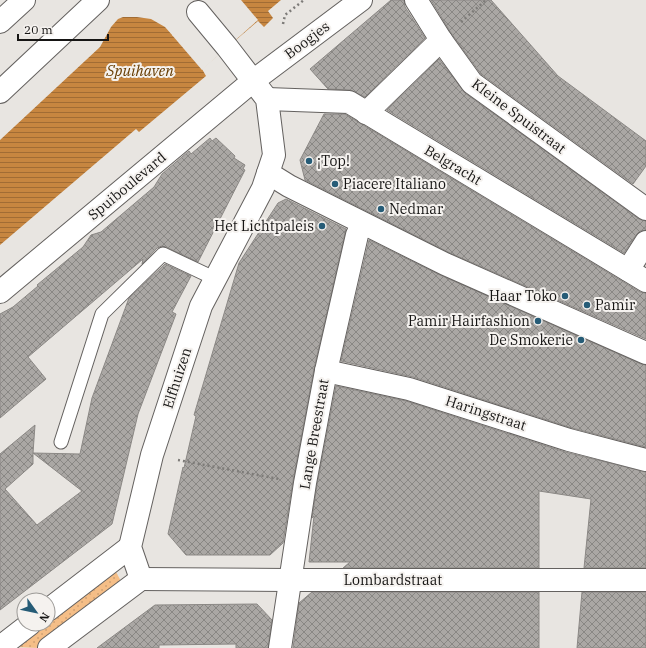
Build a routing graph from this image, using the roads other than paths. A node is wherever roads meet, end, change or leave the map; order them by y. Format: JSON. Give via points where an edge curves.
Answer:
{"nodes":[{"id":1,"x":24,"y":0,"type":"edge"},
{"id":2,"x":98,"y":0,"type":"edge"},
{"id":3,"x":361,"y":0,"type":"edge"},
{"id":4,"x":416,"y":0,"type":"edge"},
{"id":5,"x":192,"y":4,"type":"edge"},
{"id":6,"x":0,"y":22,"type":"edge"},
{"id":7,"x":441,"y":40,"type":"junction"},
{"id":8,"x":254,"y":81,"type":"junction"},
{"id":9,"x":0,"y":92,"type":"edge"},
{"id":10,"x":267,"y":99,"type":"junction"},
{"id":11,"x":366,"y":113,"type":"junction"},
{"id":12,"x":266,"y":180,"type":"junction"},
{"id":13,"x":646,"y":209,"type":"edge"},
{"id":14,"x":362,"y":224,"type":"junction"},
{"id":15,"x":646,"y":242,"type":"edge"},
{"id":16,"x":637,"y":276,"type":"edge"},
{"id":17,"x":216,"y":279,"type":"junction"},
{"id":18,"x":0,"y":292,"type":"edge"},
{"id":19,"x":646,"y":354,"type":"edge"},
{"id":20,"x":326,"y":371,"type":"junction"},
{"id":21,"x":61,"y":442,"type":"dead end"},
{"id":22,"x":646,"y":460,"type":"edge"},
{"id":23,"x":130,"y":547,"type":"junction"},
{"id":24,"x":141,"y":579,"type":"junction"},
{"id":25,"x":289,"y":580,"type":"junction"},
{"id":26,"x":646,"y":580,"type":"edge"},
{"id":27,"x":56,"y":604,"type":"edge"},
{"id":28,"x":20,"y":632,"type":"edge"},
{"id":29,"x":0,"y":647,"type":"edge"},
{"id":30,"x":49,"y":648,"type":"edge"},
{"id":31,"x":280,"y":648,"type":"edge"}],
"edges":[{"from":1,"to":6,"type":"street"},
{"from":2,"to":9,"type":"street"},
{"from":3,"to":8,"type":"street","name":"Boogjes"},
{"from":4,"to":7,"type":"street","name":"Kleine Spuistraat"},
{"from":5,"to":8,"type":"street"},
{"from":7,"to":11,"type":"street"},
{"from":7,"to":13,"type":"street","name":"Kleine Spuistraat","via":[[472,83]]},
{"from":8,"to":10,"type":"street"},
{"from":8,"to":18,"type":"street","name":"Spuiboulevard"},
{"from":10,"to":11,"type":"street","name":"Belgracht","via":[[349,102]]},
{"from":10,"to":12,"type":"street","name":"Elfhuizen","via":[[274,155]]},
{"from":11,"to":16,"type":"street","name":"Belgracht"},
{"from":12,"to":14,"type":"street","via":[[289,186]]},
{"from":12,"to":17,"type":"street","name":"Elfhuizen"},
{"from":14,"to":19,"type":"street"},
{"from":14,"to":20,"type":"street","name":"Lange Breestraat","via":[[357,235]]},
{"from":15,"to":16,"type":"street","name":"Belgracht"},
{"from":17,"to":21,"type":"lane","via":[[163,254],[102,314]]},
{"from":17,"to":23,"type":"street","name":"Elfhuizen","via":[[201,306],[152,455]]},
{"from":20,"to":22,"type":"street","name":"Haringstraat","via":[[409,389],[569,440]]},
{"from":20,"to":25,"type":"street","name":"Lange Breestraat"},
{"from":23,"to":24,"type":"street"},
{"from":23,"to":27,"type":"street"},
{"from":24,"to":25,"type":"street","name":"Lombardstraat"},
{"from":24,"to":30,"type":"street"},
{"from":25,"to":26,"type":"street","name":"Lombardstraat"},
{"from":25,"to":31,"type":"street","name":"Lange Breestraat"},
{"from":28,"to":29,"type":"street"}]}
